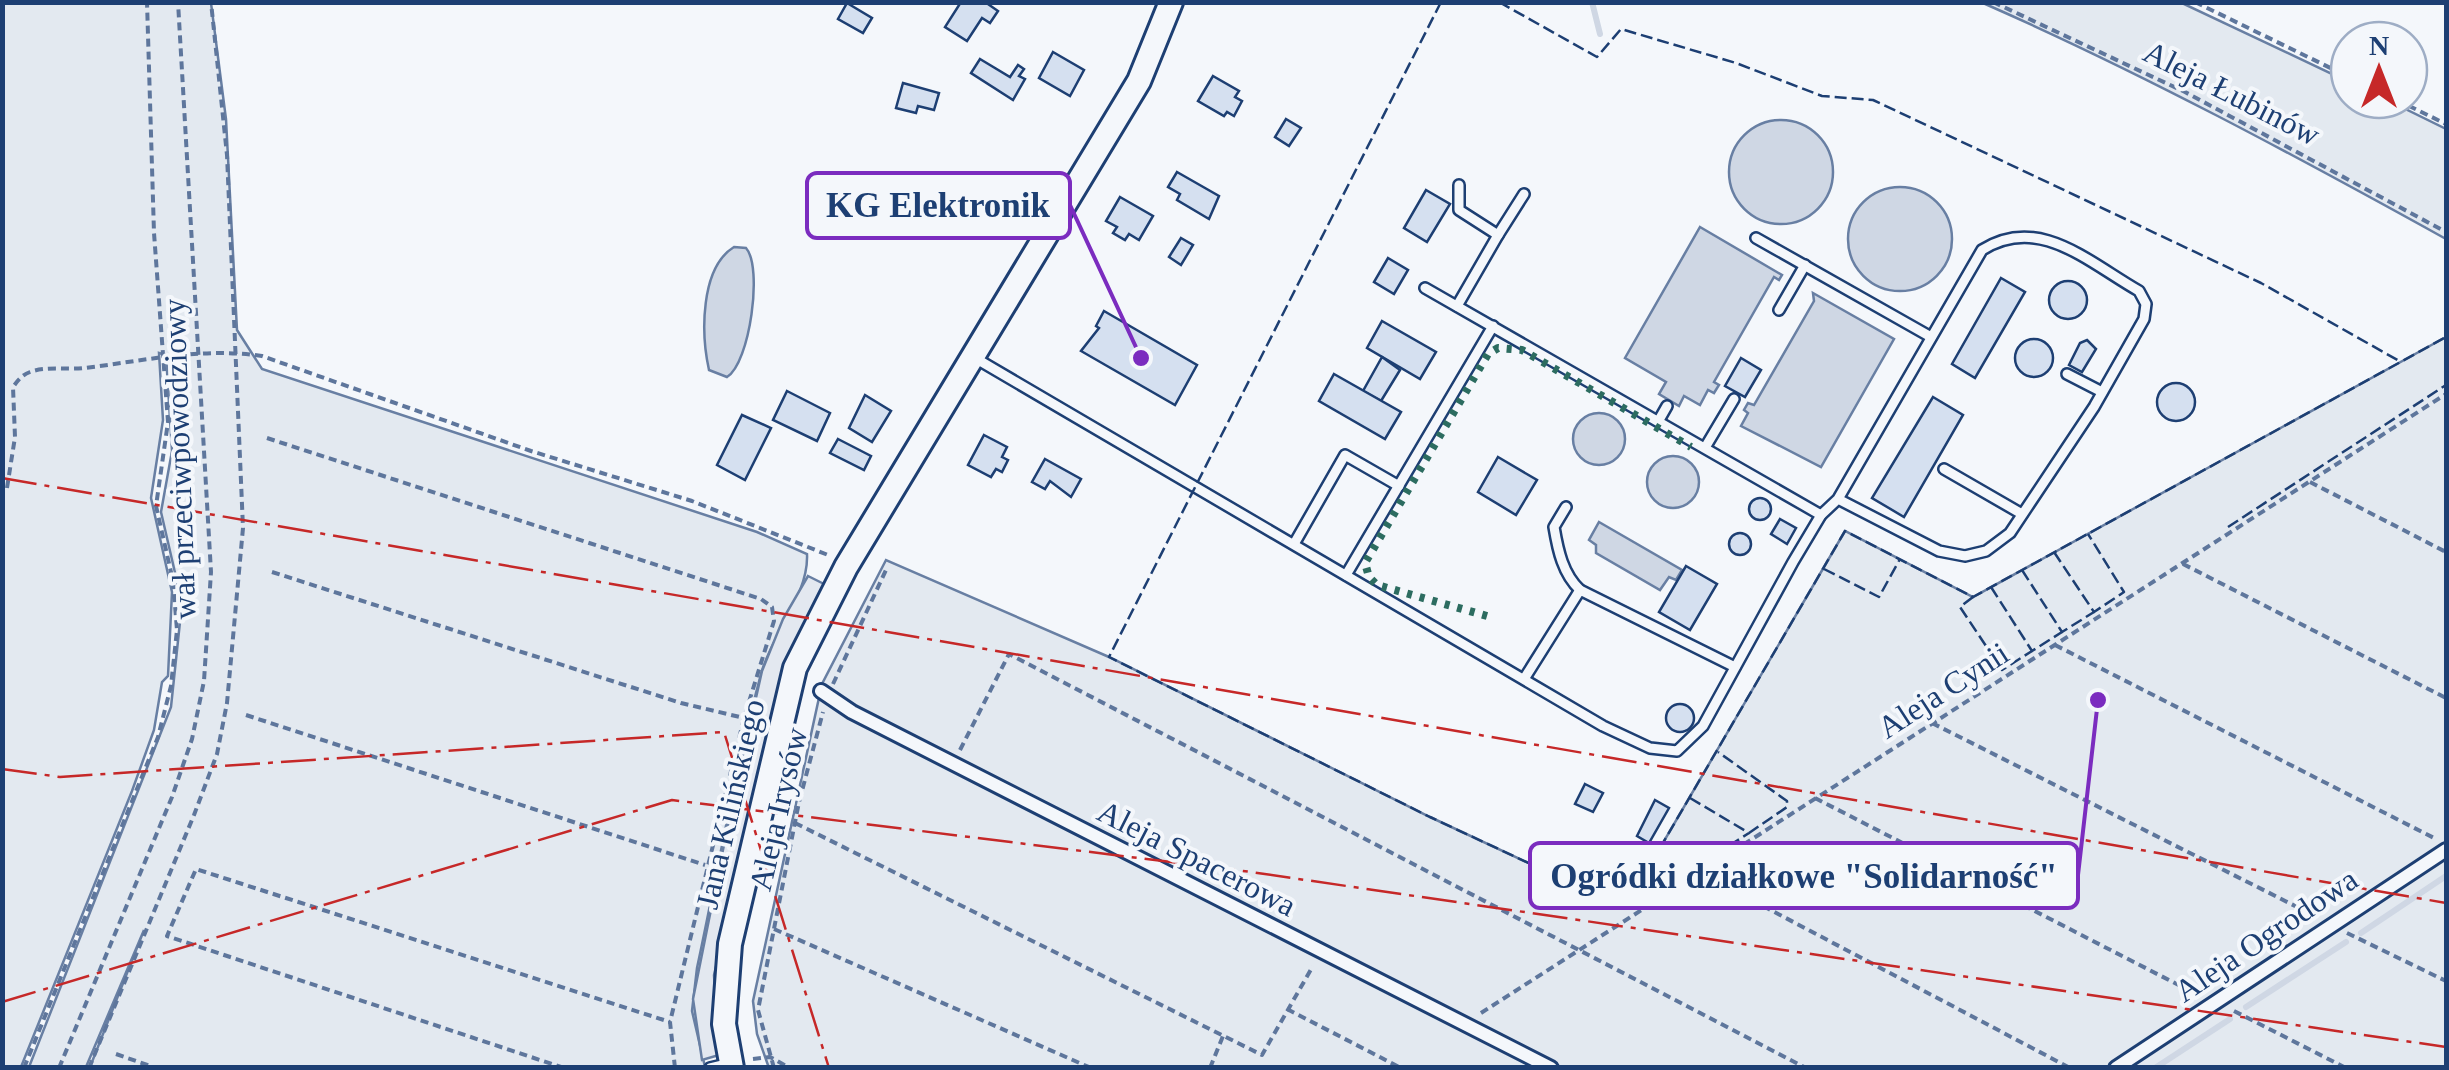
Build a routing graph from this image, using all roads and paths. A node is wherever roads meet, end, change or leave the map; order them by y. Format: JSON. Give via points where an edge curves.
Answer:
{"nodes":[{"id":1,"x":147,"y":2,"type":"edge"},
{"id":2,"x":178,"y":2,"type":"edge"},
{"id":3,"x":211,"y":2,"type":"edge"},
{"id":4,"x":1170,"y":2,"type":"edge"},
{"id":5,"x":1993,"y":2,"type":"edge"},
{"id":6,"x":2195,"y":2,"type":"edge"},
{"id":7,"x":2329,"y":66,"type":"edge"},
{"id":8,"x":1459,"y":185,"type":"dead end"},
{"id":9,"x":1524,"y":194,"type":"dead end"},
{"id":10,"x":2446,"y":232,"type":"edge"},
{"id":11,"x":1498,"y":235,"type":"junction"},
{"id":12,"x":1756,"y":238,"type":"dead end"},
{"id":13,"x":1805,"y":265,"type":"junction"},
{"id":14,"x":1425,"y":288,"type":"dead end"},
{"id":15,"x":1458,"y":306,"type":"junction"},
{"id":16,"x":1779,"y":310,"type":"dead end"},
{"id":17,"x":1493,"y":326,"type":"junction"},
{"id":18,"x":1932,"y":337,"type":"junction"},
{"id":19,"x":236,"y":352,"type":"junction"},
{"id":20,"x":198,"y":354,"type":"junction"},
{"id":21,"x":161,"y":355,"type":"junction"},
{"id":22,"x":972,"y":356,"type":"junction"},
{"id":23,"x":2067,"y":374,"type":"dead end"},
{"id":24,"x":2102,"y":392,"type":"junction"},
{"id":25,"x":2446,"y":395,"type":"edge"},
{"id":26,"x":1734,"y":399,"type":"dead end"},
{"id":27,"x":1668,"y":406,"type":"dead end"},
{"id":28,"x":1659,"y":420,"type":"junction"},
{"id":29,"x":267,"y":438,"type":"dead end"},
{"id":30,"x":1706,"y":446,"type":"junction"},
{"id":31,"x":1944,"y":469,"type":"dead end"},
{"id":32,"x":2310,"y":482,"type":"junction"},
{"id":33,"x":1399,"y":486,"type":"junction"},
{"id":34,"x":7,"y":488,"type":"dead end"},
{"id":35,"x":1838,"y":499,"type":"junction"},
{"id":36,"x":1566,"y":507,"type":"dead end"},
{"id":37,"x":2022,"y":514,"type":"junction"},
{"id":38,"x":1820,"y":515,"type":"junction"},
{"id":39,"x":1294,"y":544,"type":"junction"},
{"id":40,"x":2446,"y":552,"type":"edge"},
{"id":41,"x":2183,"y":564,"type":"junction"},
{"id":42,"x":846,"y":567,"type":"junction"},
{"id":43,"x":886,"y":570,"type":"dead end"},
{"id":44,"x":272,"y":572,"type":"dead end"},
{"id":45,"x":1346,"y":575,"type":"junction"},
{"id":46,"x":1580,"y":590,"type":"junction"},
{"id":47,"x":2055,"y":645,"type":"junction"},
{"id":48,"x":1735,"y":667,"type":"junction"},
{"id":49,"x":1524,"y":679,"type":"junction"},
{"id":50,"x":792,"y":684,"type":"junction"},
{"id":51,"x":825,"y":693,"type":"junction"},
{"id":52,"x":2446,"y":698,"type":"edge"},
{"id":53,"x":246,"y":715,"type":"dead end"},
{"id":54,"x":744,"y":718,"type":"junction"},
{"id":55,"x":1932,"y":723,"type":"junction"},
{"id":56,"x":954,"y":763,"type":"junction"},
{"id":57,"x":1816,"y":798,"type":"junction"},
{"id":58,"x":795,"y":823,"type":"junction"},
{"id":59,"x":2446,"y":847,"type":"edge"},
{"id":60,"x":705,"y":865,"type":"junction"},
{"id":61,"x":1692,"y":877,"type":"junction"},
{"id":62,"x":2330,"y":924,"type":"junction"},
{"id":63,"x":774,"y":929,"type":"junction"},
{"id":64,"x":1576,"y":950,"type":"junction"},
{"id":65,"x":1320,"y":953,"type":"junction"},
{"id":66,"x":2446,"y":981,"type":"edge"},
{"id":67,"x":2214,"y":1001,"type":"junction"},
{"id":68,"x":1286,"y":1010,"type":"junction"},
{"id":69,"x":670,"y":1022,"type":"junction"},
{"id":70,"x":1465,"y":1024,"type":"junction"},
{"id":71,"x":1223,"y":1036,"type":"junction"},
{"id":72,"x":116,"y":1054,"type":"dead end"},
{"id":73,"x":767,"y":1057,"type":"junction"},
{"id":74,"x":724,"y":1066,"type":"edge"},
{"id":75,"x":24,"y":1068,"type":"edge"},
{"id":76,"x":59,"y":1068,"type":"edge"},
{"id":77,"x":89,"y":1068,"type":"edge"},
{"id":78,"x":156,"y":1068,"type":"edge"},
{"id":79,"x":564,"y":1068,"type":"edge"},
{"id":80,"x":675,"y":1068,"type":"edge"},
{"id":81,"x":774,"y":1068,"type":"edge"},
{"id":82,"x":790,"y":1068,"type":"edge"},
{"id":83,"x":1091,"y":1068,"type":"edge"},
{"id":84,"x":1210,"y":1068,"type":"edge"},
{"id":85,"x":1401,"y":1068,"type":"edge"},
{"id":86,"x":1551,"y":1068,"type":"edge"},
{"id":87,"x":1806,"y":1068,"type":"edge"},
{"id":88,"x":2070,"y":1068,"type":"edge"},
{"id":89,"x":2116,"y":1068,"type":"edge"},
{"id":90,"x":2346,"y":1068,"type":"edge"}],
"edges":[{"from":1,"to":21,"type":"path"},
{"from":2,"to":20,"type":"path","name":"wał przeciwpowodziowy"},
{"from":3,"to":19,"type":"path"},
{"from":4,"to":22,"type":"street","name":"Jana Kilińskiego","via":[[1139,81]]},
{"from":5,"to":10,"type":"path","name":"Aleja Łubinów","via":[[2185,92]]},
{"from":6,"to":7,"type":"path"},
{"from":8,"to":11,"type":"lane","via":[[1459,210]]},
{"from":9,"to":11,"type":"lane"},
{"from":11,"to":15,"type":"lane"},
{"from":12,"to":13,"type":"lane"},
{"from":13,"to":16,"type":"lane"},
{"from":13,"to":18,"type":"lane"},
{"from":14,"to":15,"type":"lane"},
{"from":15,"to":17,"type":"lane"},
{"from":17,"to":28,"type":"lane"},
{"from":17,"to":33,"type":"lane"},
{"from":18,"to":24,"type":"lane","via":[[1982,250],[2000,238],[2036,235],[2139,291],[2146,304]]},
{"from":18,"to":35,"type":"lane"},
{"from":19,"to":20,"type":"path"},
{"from":19,"to":42,"type":"path","via":[[692,500],[815,548]]},
{"from":19,"to":77,"type":"path","via":[[242,528],[217,754]]},
{"from":20,"to":21,"type":"path"},
{"from":20,"to":76,"type":"path","name":"wał przeciwpowodziowy","via":[[210,572],[204,681],[172,797]]},
{"from":21,"to":34,"type":"path","via":[[21,376],[13,386]]},
{"from":21,"to":75,"type":"path","via":[[168,422],[156,506],[176,605],[170,686],[158,736]]},
{"from":22,"to":39,"type":"lane"},
{"from":22,"to":42,"type":"street","name":"Jana Kilińskiego"},
{"from":23,"to":24,"type":"lane"},
{"from":24,"to":37,"type":"lane"},
{"from":25,"to":32,"type":"path","name":"Aleja Cynii"},
{"from":26,"to":30,"type":"lane"},
{"from":27,"to":28,"type":"lane"},
{"from":28,"to":30,"type":"lane"},
{"from":29,"to":54,"type":"path","via":[[761,599],[774,621]]},
{"from":30,"to":38,"type":"lane"},
{"from":31,"to":37,"type":"lane"},
{"from":32,"to":40,"type":"path"},
{"from":32,"to":41,"type":"path","name":"Aleja Cynii"},
{"from":33,"to":39,"type":"lane","via":[[1344,455]]},
{"from":33,"to":45,"type":"lane"},
{"from":35,"to":37,"type":"lane","via":[[1939,550],[1965,556],[1986,552]]},
{"from":35,"to":38,"type":"lane"},
{"from":36,"to":46,"type":"lane","via":[[1554,528],[1558,553]]},
{"from":38,"to":48,"type":"lane"},
{"from":39,"to":45,"type":"lane"},
{"from":41,"to":47,"type":"path","name":"Aleja Cynii"},
{"from":41,"to":52,"type":"path"},
{"from":42,"to":50,"type":"street","name":"Jana Kilińskiego"},
{"from":43,"to":51,"type":"path","name":"Aleja Irysów"},
{"from":44,"to":54,"type":"path","via":[[681,704]]},
{"from":45,"to":49,"type":"lane"},
{"from":46,"to":48,"type":"lane"},
{"from":46,"to":49,"type":"lane"},
{"from":47,"to":55,"type":"path","name":"Aleja Cynii"},
{"from":47,"to":59,"type":"path"},
{"from":48,"to":49,"type":"lane","via":[[1703,726],[1678,751],[1650,748],[1602,726]]},
{"from":50,"to":51,"type":"lane"},
{"from":50,"to":74,"type":"street","name":"Jana Kilińskiego","via":[[730,944]]},
{"from":51,"to":56,"type":"street","name":"Aleja Spacerowa"},
{"from":51,"to":58,"type":"path","name":"Aleja Irysów"},
{"from":53,"to":60,"type":"path"},
{"from":54,"to":60,"type":"path"},
{"from":55,"to":57,"type":"path","name":"Aleja Cynii"},
{"from":55,"to":62,"type":"path"},
{"from":56,"to":64,"type":"path","via":[[1009,654]]},
{"from":56,"to":65,"type":"street","name":"Aleja Spacerowa"},
{"from":57,"to":61,"type":"path","name":"Aleja Cynii"},
{"from":57,"to":67,"type":"path"},
{"from":58,"to":63,"type":"path","name":"Aleja Irysów"},
{"from":58,"to":71,"type":"path"},
{"from":59,"to":62,"type":"street","name":"Aleja Ogrodowa"},
{"from":60,"to":69,"type":"path"},
{"from":61,"to":64,"type":"path","name":"Aleja Cynii"},
{"from":61,"to":88,"type":"path","via":[[1710,878]]},
{"from":62,"to":66,"type":"path"},
{"from":62,"to":67,"type":"street","name":"Aleja Ogrodowa"},
{"from":63,"to":73,"type":"path","name":"Aleja Irysów","via":[[758,1010]]},
{"from":63,"to":83,"type":"path"},
{"from":64,"to":70,"type":"path","name":"Aleja Cynii"},
{"from":64,"to":87,"type":"path"},
{"from":65,"to":68,"type":"path"},
{"from":65,"to":70,"type":"street","name":"Aleja Spacerowa"},
{"from":67,"to":89,"type":"street","name":"Aleja Ogrodowa"},
{"from":67,"to":90,"type":"path"},
{"from":68,"to":71,"type":"path","via":[[1262,1055]]},
{"from":68,"to":85,"type":"path"},
{"from":69,"to":79,"type":"path","via":[[196,868],[167,936]]},
{"from":69,"to":80,"type":"path"},
{"from":70,"to":86,"type":"street","name":"Aleja Spacerowa"},
{"from":71,"to":84,"type":"path"},
{"from":72,"to":78,"type":"path"},
{"from":73,"to":81,"type":"path","name":"Aleja Irysów"},
{"from":73,"to":82,"type":"path"}]}
